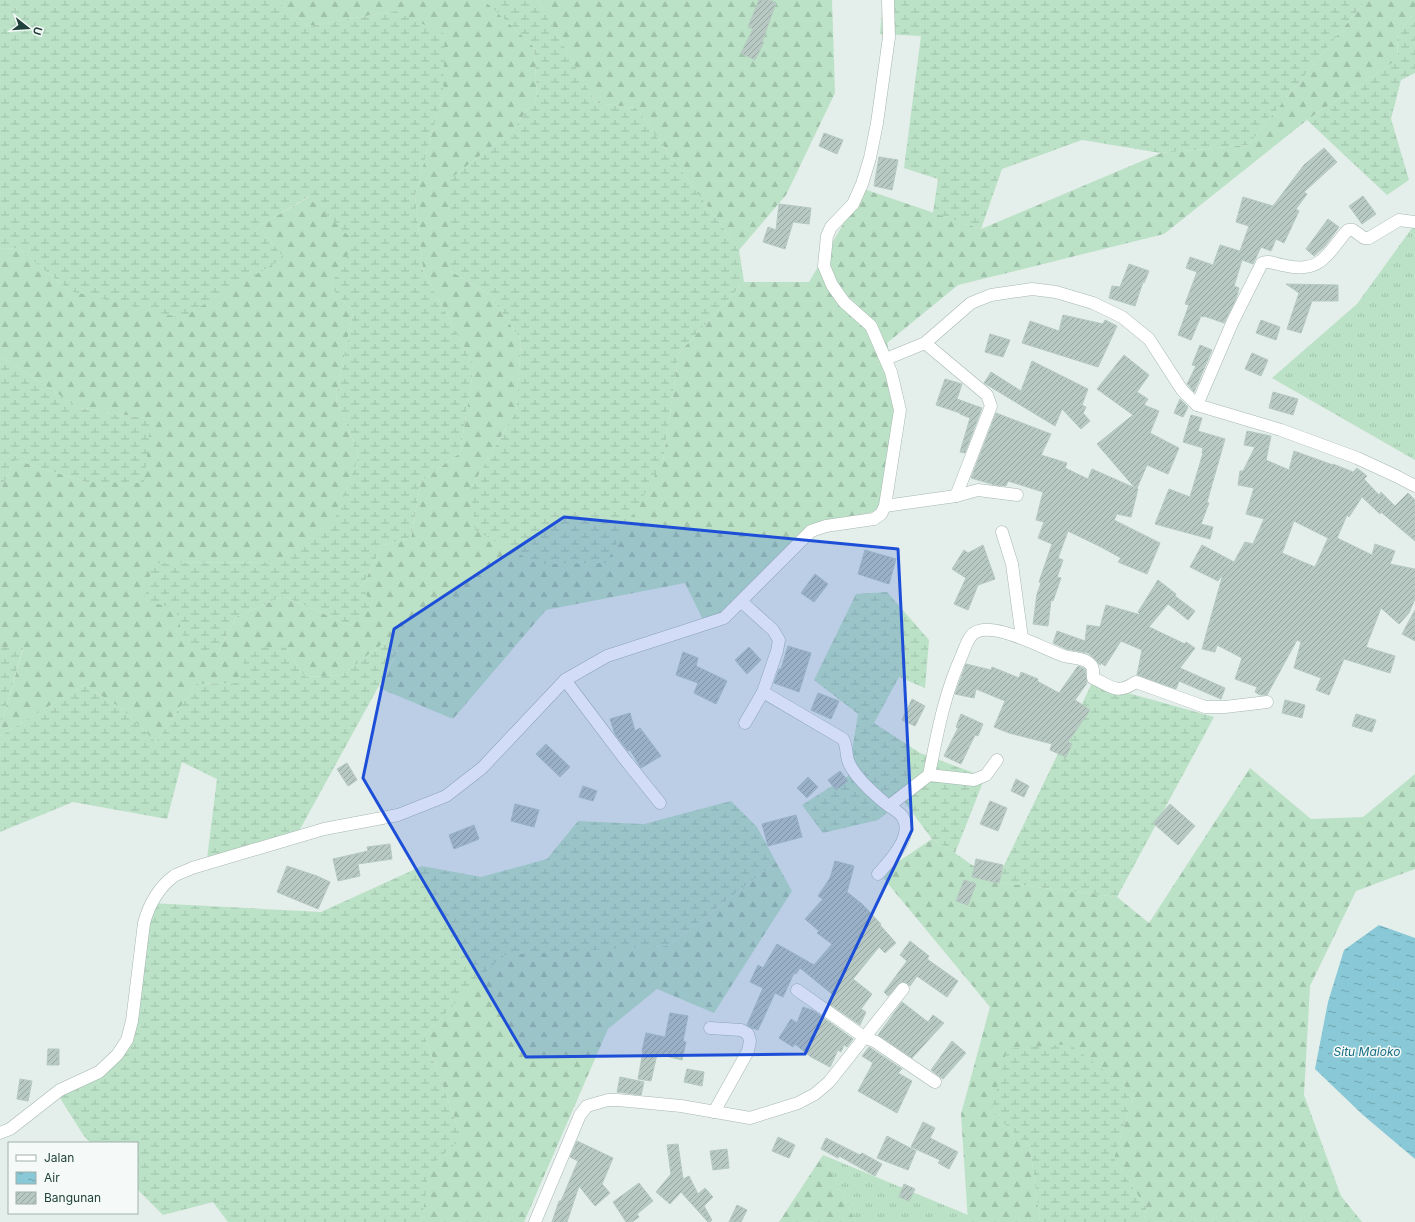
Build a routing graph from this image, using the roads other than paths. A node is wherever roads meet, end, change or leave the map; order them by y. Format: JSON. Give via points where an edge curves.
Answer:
{"nodes":[{"id":1,"x":888,"y":0,"type":"edge"},
{"id":2,"x":1415,"y":222,"type":"edge"},
{"id":3,"x":925,"y":343,"type":"junction"},
{"id":4,"x":886,"y":359,"type":"junction"},
{"id":5,"x":1197,"y":405,"type":"junction"},
{"id":6,"x":1415,"y":486,"type":"edge"},
{"id":7,"x":1017,"y":495,"type":"dead end"},
{"id":8,"x":956,"y":496,"type":"junction"},
{"id":9,"x":885,"y":506,"type":"junction"},
{"id":10,"x":1002,"y":532,"type":"dead end"},
{"id":11,"x":742,"y":602,"type":"junction"},
{"id":12,"x":1022,"y":638,"type":"junction"},
{"id":13,"x":565,"y":680,"type":"junction"},
{"id":14,"x":763,"y":692,"type":"junction"},
{"id":15,"x":1267,"y":702,"type":"dead end"},
{"id":16,"x":745,"y":723,"type":"dead end"},
{"id":17,"x":997,"y":760,"type":"dead end"},
{"id":18,"x":929,"y":775,"type":"junction"},
{"id":19,"x":660,"y":803,"type":"dead end"},
{"id":20,"x":889,"y":806,"type":"junction"},
{"id":21,"x":878,"y":874,"type":"dead end"},
{"id":22,"x":902,"y":988,"type":"dead end"},
{"id":23,"x":797,"y":990,"type":"dead end"},
{"id":24,"x":710,"y":1028,"type":"dead end"},
{"id":25,"x":864,"y":1037,"type":"junction"},
{"id":26,"x":935,"y":1082,"type":"dead end"},
{"id":27,"x":714,"y":1112,"type":"junction"},
{"id":28,"x":0,"y":1133,"type":"edge"},
{"id":29,"x":535,"y":1222,"type":"edge"}],
"edges":[{"from":1,"to":4,"type":"street","via":[[889,37],[878,123],[870,158],[853,204],[831,227],[827,236],[824,266],[832,285],[844,302],[871,326]]},
{"from":2,"to":5,"type":"street","via":[[1399,220],[1369,238],[1348,230],[1325,258],[1308,268],[1292,268],[1266,261],[1262,263],[1230,328]]},
{"from":3,"to":4,"type":"street"},
{"from":3,"to":5,"type":"street","via":[[971,303],[991,295],[1032,289],[1056,292],[1093,302],[1122,317],[1149,339],[1182,390]]},
{"from":3,"to":8,"type":"street","via":[[987,396],[991,406]]},
{"from":4,"to":9,"type":"street","via":[[900,410]]},
{"from":5,"to":6,"type":"street","via":[[1316,442],[1364,461]]},
{"from":7,"to":8,"type":"street","via":[[978,490]]},
{"from":8,"to":9,"type":"street"},
{"from":9,"to":11,"type":"street","via":[[881,514],[874,519],[826,526],[811,531]]},
{"from":10,"to":12,"type":"street","via":[[1012,564]]},
{"from":11,"to":13,"type":"street","via":[[724,618],[607,656]]},
{"from":11,"to":14,"type":"street","via":[[773,630],[779,640]]},
{"from":12,"to":15,"type":"street","via":[[1064,656],[1089,662],[1093,667],[1093,678],[1118,690],[1136,682],[1205,707]]},
{"from":12,"to":18,"type":"street","via":[[991,630],[977,631],[970,636],[955,669],[944,704]]},
{"from":13,"to":19,"type":"street"},
{"from":13,"to":28,"type":"street","via":[[482,768],[446,796],[398,815],[324,829],[192,868],[175,876],[147,910],[132,1021],[127,1040],[117,1055],[100,1072],[60,1090],[10,1129]]},
{"from":14,"to":16,"type":"street"},
{"from":14,"to":20,"type":"street","via":[[843,739],[849,764],[871,791]]},
{"from":17,"to":18,"type":"street","via":[[986,776],[974,780]]},
{"from":18,"to":20,"type":"street"},
{"from":20,"to":21,"type":"street","via":[[902,817],[906,830],[904,839]]},
{"from":22,"to":25,"type":"street"},
{"from":23,"to":25,"type":"street"},
{"from":24,"to":27,"type":"street","via":[[741,1030],[748,1034],[750,1041],[748,1051]]},
{"from":25,"to":26,"type":"street","via":[[876,1042]]},
{"from":25,"to":27,"type":"street","via":[[829,1082],[798,1104],[750,1118]]},
{"from":27,"to":29,"type":"street","via":[[618,1100],[588,1106],[580,1115]]}]}
